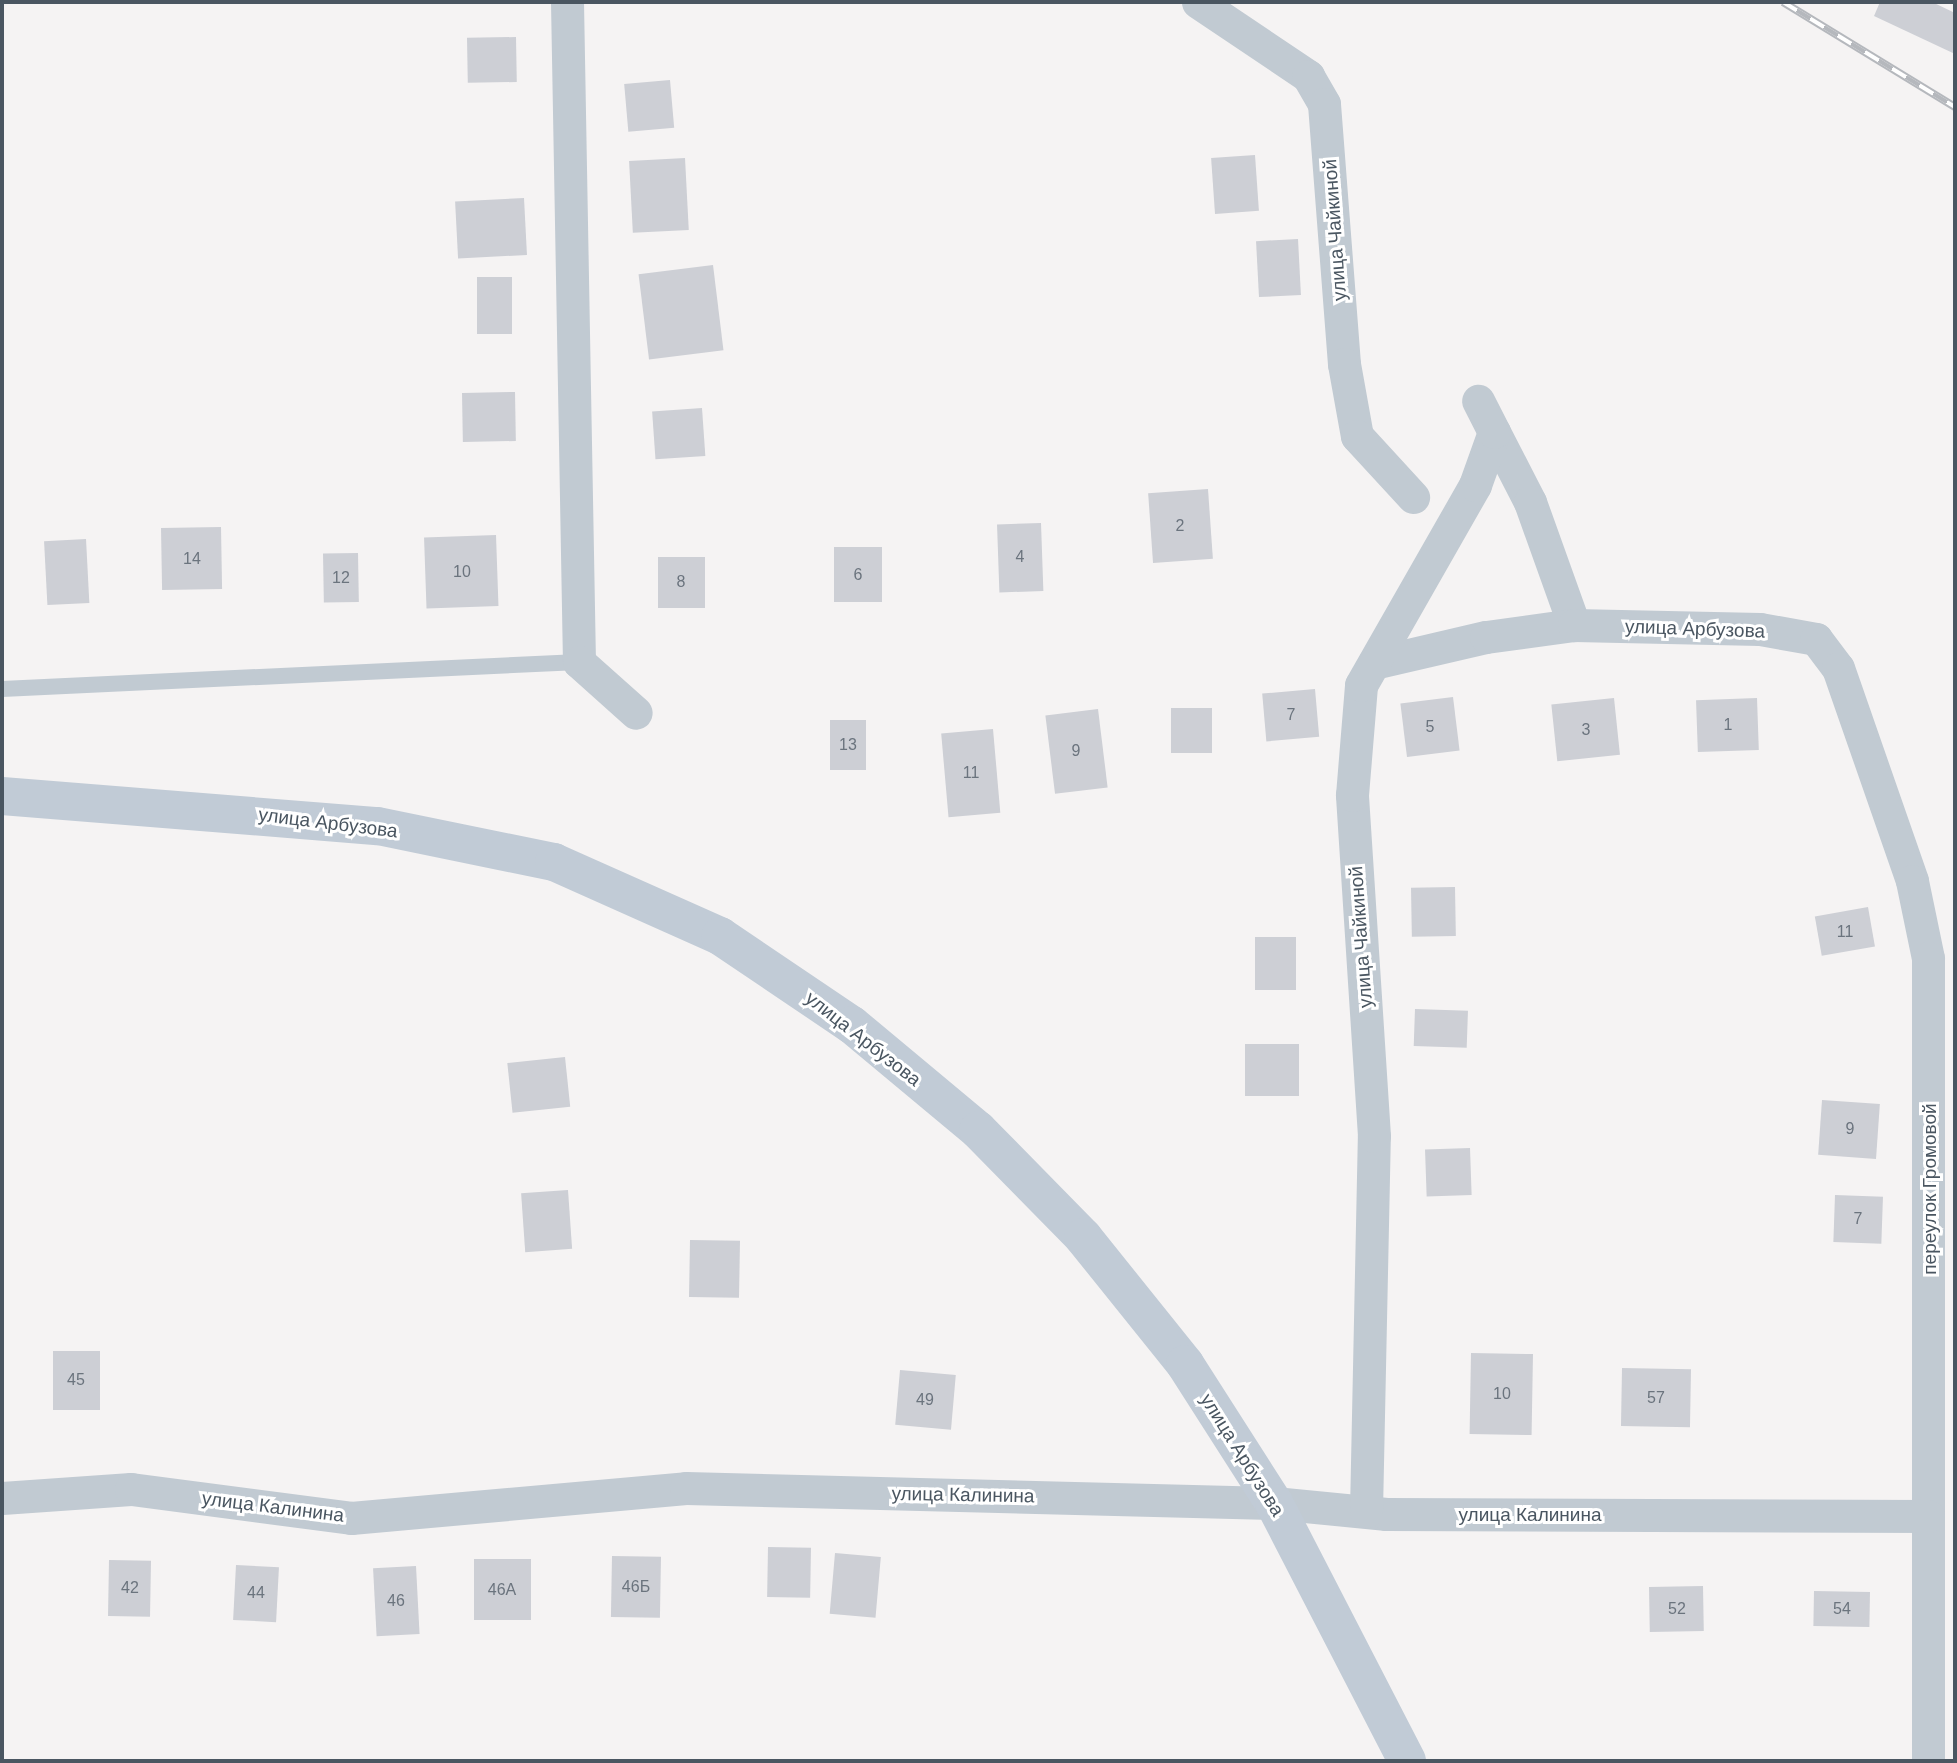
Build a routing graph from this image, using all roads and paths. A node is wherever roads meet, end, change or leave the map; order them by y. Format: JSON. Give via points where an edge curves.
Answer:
{"nodes":[{"id":1,"x":567,"y":2,"type":"edge"},
{"id":2,"x":1198,"y":2,"type":"edge"},
{"id":3,"x":1478,"y":401,"type":"dead end"},
{"id":4,"x":1494,"y":432,"type":"junction"},
{"id":5,"x":1413,"y":497,"type":"dead end"},
{"id":6,"x":1574,"y":625,"type":"junction"},
{"id":7,"x":1816,"y":639,"type":"joint"},
{"id":8,"x":579,"y":662,"type":"junction"},
{"id":9,"x":1374,"y":663,"type":"junction"},
{"id":10,"x":2,"y":689,"type":"edge"},
{"id":11,"x":636,"y":713,"type":"dead end"},
{"id":12,"x":2,"y":796,"type":"edge"},
{"id":13,"x":2,"y":1498,"type":"edge"},
{"id":14,"x":1274,"y":1503,"type":"junction"},
{"id":15,"x":1366,"y":1510,"type":"junction"},
{"id":16,"x":1928,"y":1516,"type":"junction"},
{"id":17,"x":1407,"y":1761,"type":"edge"},
{"id":18,"x":1928,"y":1761,"type":"edge"}],
"edges":[{"from":1,"to":8,"type":"street"},
{"from":2,"to":5,"type":"street","name":"улица Чайкиной","via":[[1308,76],[1324,104],[1344,364],[1357,436]]},
{"from":3,"to":4,"type":"street"},
{"from":4,"to":6,"type":"street","via":[[1530,502]]},
{"from":4,"to":9,"type":"street","name":"улица Чайкиной","via":[[1475,485]]},
{"from":6,"to":7,"type":"street","name":"улица Арбузова","via":[[1760,629]]},
{"from":6,"to":9,"type":"street","name":"улица Арбузова","via":[[1486,637]]},
{"from":7,"to":16,"type":"street","name":"переулок Громовой","via":[[1854,703],[1912,881],[1928,958]]},
{"from":8,"to":10,"type":"lane"},
{"from":8,"to":11,"type":"street"},
{"from":9,"to":15,"type":"street","name":"улица Чайкиной","via":[[1361,685],[1352,794],[1374,1136]]},
{"from":12,"to":14,"type":"street","name":"улица Арбузова","via":[[378,826],[554,862],[720,936],[852,1025],[978,1130],[1083,1237],[1185,1364]]},
{"from":13,"to":14,"type":"street","name":"улица Калинина","via":[[131,1489],[351,1518],[686,1488]]},
{"from":14,"to":15,"type":"street","name":"улица Калинина"},
{"from":14,"to":17,"type":"street","name":"улица Арбузова"},
{"from":15,"to":16,"type":"street","name":"улица Калинина"},
{"from":16,"to":18,"type":"street","name":"переулок Громовой"}]}
